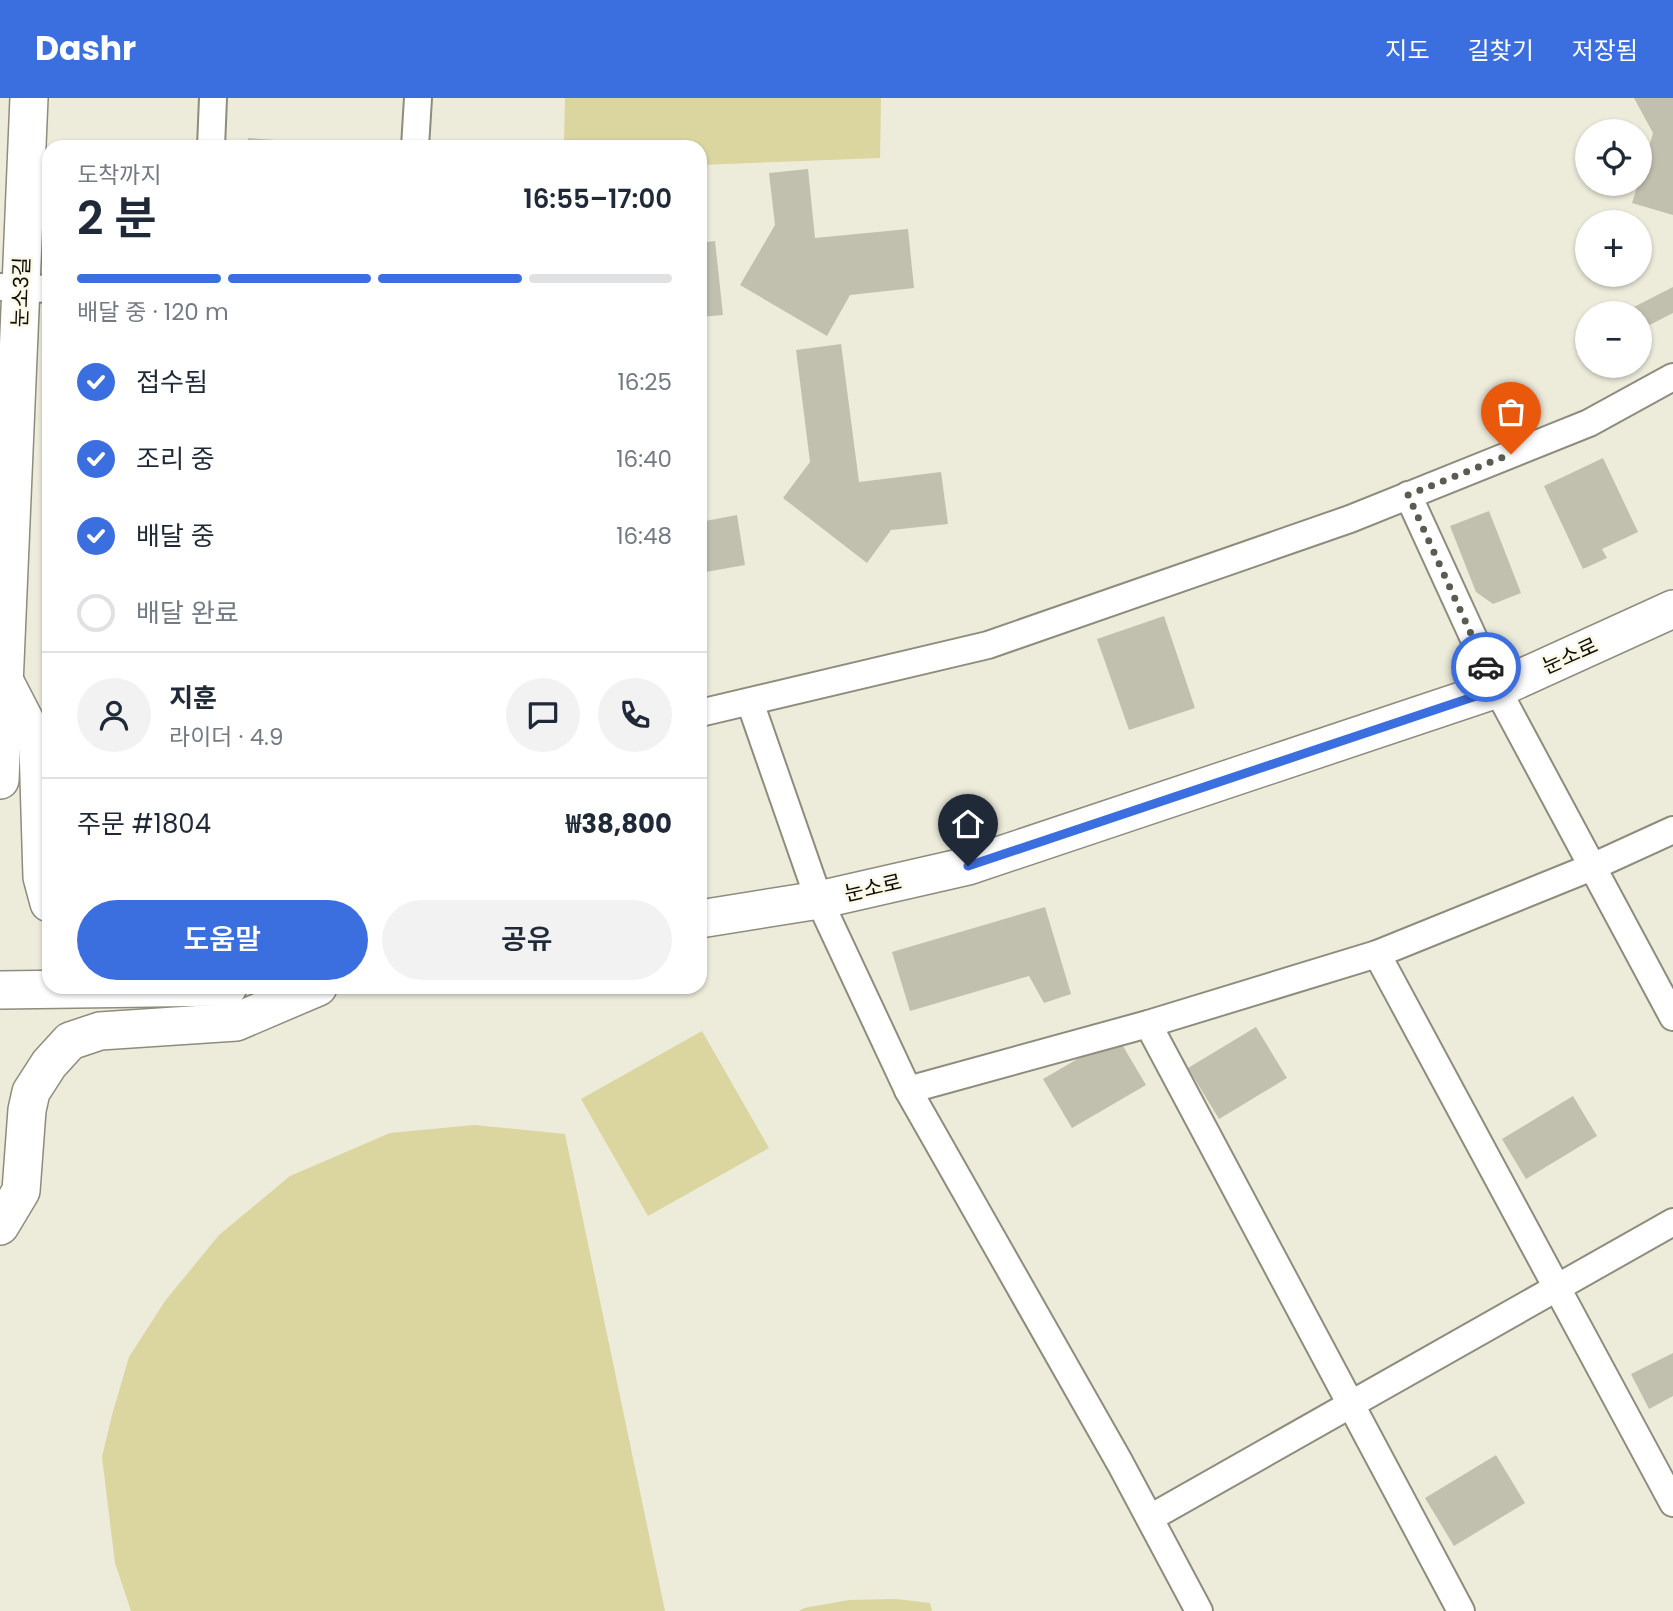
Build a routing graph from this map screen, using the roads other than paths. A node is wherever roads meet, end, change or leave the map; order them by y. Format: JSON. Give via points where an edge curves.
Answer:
{"nodes":[{"id":1,"x":29,"y":98,"type":"edge"},
{"id":2,"x":213,"y":98,"type":"edge"},
{"id":3,"x":418,"y":98,"type":"edge"},
{"id":4,"x":211,"y":140,"type":"edge"},
{"id":5,"x":415,"y":140,"type":"edge"},
{"id":6,"x":23,"y":288,"type":"edge"},
{"id":7,"x":1673,"y":377,"type":"edge"},
{"id":8,"x":1408,"y":495,"type":"junction"},
{"id":9,"x":1673,"y":609,"type":"edge"},
{"id":10,"x":4,"y":681,"type":"junction"},
{"id":11,"x":1497,"y":689,"type":"junction"},
{"id":12,"x":750,"y":702,"type":"junction"},
{"id":13,"x":707,"y":711,"type":"edge"},
{"id":14,"x":1,"y":739,"type":"edge"},
{"id":15,"x":0,"y":780,"type":"edge"},
{"id":16,"x":1673,"y":830,"type":"edge"},
{"id":17,"x":1592,"y":867,"type":"junction"},
{"id":18,"x":42,"y":877,"type":"edge"},
{"id":19,"x":819,"y":900,"type":"junction"},
{"id":20,"x":707,"y":918,"type":"edge"},
{"id":21,"x":1377,"y":954,"type":"junction"},
{"id":22,"x":42,"y":989,"type":"edge"},
{"id":23,"x":0,"y":990,"type":"edge"},
{"id":24,"x":302,"y":994,"type":"edge"},
{"id":25,"x":1673,"y":1017,"type":"edge"},
{"id":26,"x":1148,"y":1024,"type":"junction"},
{"id":27,"x":908,"y":1090,"type":"junction"},
{"id":28,"x":1673,"y":1222,"type":"edge"},
{"id":29,"x":0,"y":1226,"type":"edge"},
{"id":30,"x":1557,"y":1288,"type":"junction"},
{"id":31,"x":1350,"y":1404,"type":"junction"},
{"id":32,"x":1673,"y":1503,"type":"edge"},
{"id":33,"x":1150,"y":1518,"type":"junction"},
{"id":34,"x":1199,"y":1611,"type":"edge"},
{"id":35,"x":1461,"y":1611,"type":"edge"}],
"edges":[{"from":1,"to":6,"type":"street","name":"눈소3길"},
{"from":2,"to":4,"type":"street"},
{"from":3,"to":5,"type":"street"},
{"from":6,"to":10,"type":"street","name":"눈소3길"},
{"from":7,"to":8,"type":"street","via":[[1589,423]]},
{"from":8,"to":11,"type":"street"},
{"from":8,"to":12,"type":"street","via":[[988,646]]},
{"from":9,"to":11,"type":"street","name":"눈소로"},
{"from":10,"to":14,"type":"street","name":"눈소3길"},
{"from":10,"to":18,"type":"street","via":[[38,746]]},
{"from":11,"to":17,"type":"street"},
{"from":11,"to":19,"type":"street","name":"눈소로","via":[[968,866]]},
{"from":12,"to":13,"type":"street"},
{"from":12,"to":19,"type":"street"},
{"from":14,"to":15,"type":"street","name":"눈소3길"},
{"from":16,"to":17,"type":"street"},
{"from":17,"to":21,"type":"street"},
{"from":17,"to":25,"type":"street"},
{"from":19,"to":20,"type":"street","name":"눈소로"},
{"from":19,"to":27,"type":"street"},
{"from":21,"to":26,"type":"street"},
{"from":21,"to":30,"type":"street"},
{"from":22,"to":23,"type":"street"},
{"from":24,"to":29,"type":"street","via":[[236,1022],[100,1031],[70,1041],[31,1092],[21,1191]]},
{"from":26,"to":27,"type":"street"},
{"from":26,"to":31,"type":"street"},
{"from":27,"to":33,"type":"street"},
{"from":28,"to":30,"type":"street"},
{"from":30,"to":31,"type":"street"},
{"from":30,"to":32,"type":"street"},
{"from":31,"to":33,"type":"street"},
{"from":31,"to":35,"type":"street"},
{"from":33,"to":34,"type":"street"}]}
